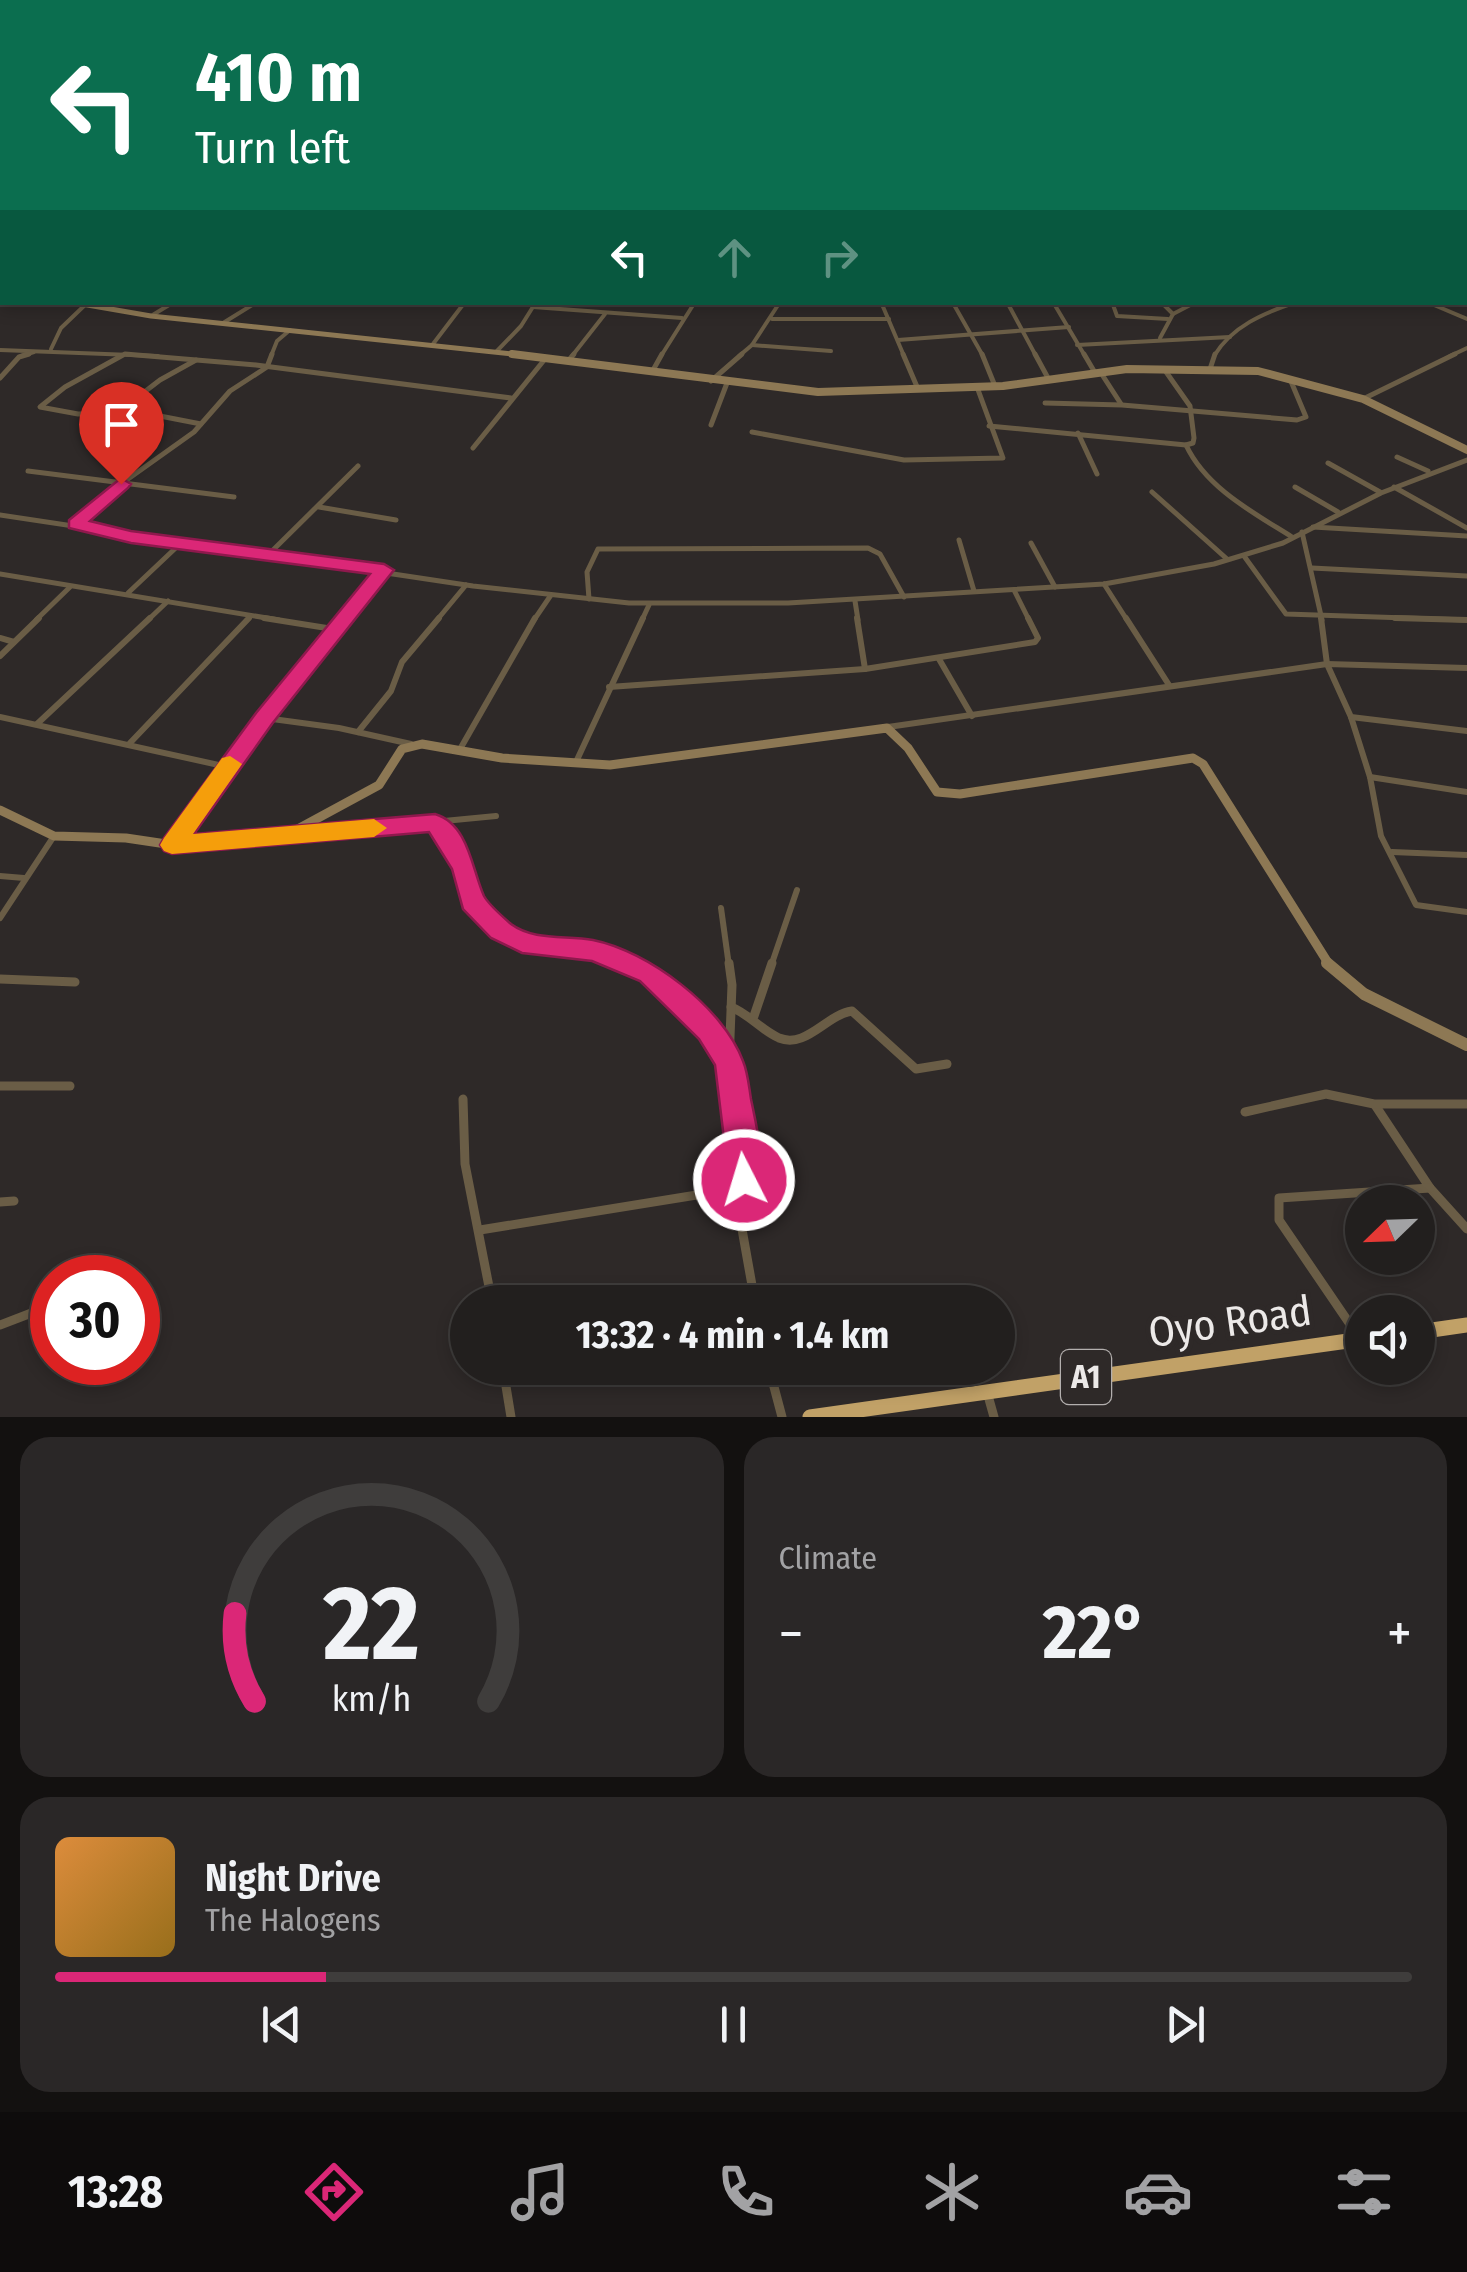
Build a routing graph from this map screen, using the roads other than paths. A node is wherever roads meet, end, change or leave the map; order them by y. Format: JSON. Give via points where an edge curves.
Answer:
{"nodes":[{"id":1,"x":89,"y":305,"type":"edge"},
{"id":2,"x":95,"y":305,"type":"edge"},
{"id":3,"x":169,"y":305,"type":"edge"},
{"id":4,"x":252,"y":305,"type":"edge"},
{"id":5,"x":463,"y":305,"type":"edge"},
{"id":6,"x":534,"y":305,"type":"edge"},
{"id":7,"x":693,"y":305,"type":"edge"},
{"id":8,"x":778,"y":305,"type":"edge"},
{"id":9,"x":882,"y":305,"type":"edge"},
{"id":10,"x":954,"y":305,"type":"edge"},
{"id":11,"x":1009,"y":305,"type":"edge"},
{"id":12,"x":1055,"y":305,"type":"edge"},
{"id":13,"x":1113,"y":305,"type":"edge"},
{"id":14,"x":1164,"y":305,"type":"edge"},
{"id":15,"x":1190,"y":305,"type":"edge"},
{"id":16,"x":1287,"y":305,"type":"edge"},
{"id":17,"x":1434,"y":305,"type":"edge"},
{"id":18,"x":605,"y":314,"type":"junction"},
{"id":19,"x":1173,"y":314,"type":"junction"},
{"id":20,"x":152,"y":316,"type":"junction"},
{"id":21,"x":682,"y":318,"type":"junction"},
{"id":22,"x":772,"y":318,"type":"junction"},
{"id":23,"x":889,"y":319,"type":"junction"},
{"id":24,"x":1467,"y":319,"type":"edge"},
{"id":25,"x":1168,"y":320,"type":"junction"},
{"id":26,"x":222,"y":323,"type":"junction"},
{"id":27,"x":1069,"y":327,"type":"junction"},
{"id":28,"x":290,"y":330,"type":"junction"},
{"id":29,"x":1022,"y":331,"type":"junction"},
{"id":30,"x":970,"y":333,"type":"junction"},
{"id":31,"x":1230,"y":337,"type":"junction"},
{"id":32,"x":1160,"y":339,"type":"junction"},
{"id":33,"x":898,"y":340,"type":"junction"},
{"id":34,"x":433,"y":344,"type":"junction"},
{"id":35,"x":752,"y":345,"type":"junction"},
{"id":36,"x":1077,"y":345,"type":"junction"},
{"id":37,"x":1467,"y":348,"type":"edge"},
{"id":38,"x":43,"y":349,"type":"junction"},
{"id":39,"x":51,"y":349,"type":"junction"},
{"id":40,"x":0,"y":350,"type":"edge"},
{"id":41,"x":830,"y":351,"type":"dead end"},
{"id":42,"x":496,"y":352,"type":"junction"},
{"id":43,"x":124,"y":354,"type":"junction"},
{"id":44,"x":197,"y":359,"type":"junction"},
{"id":45,"x":545,"y":359,"type":"junction"},
{"id":46,"x":567,"y":362,"type":"junction"},
{"id":47,"x":267,"y":367,"type":"junction"},
{"id":48,"x":1163,"y":369,"type":"junction"},
{"id":49,"x":1210,"y":369,"type":"junction"},
{"id":50,"x":1096,"y":371,"type":"junction"},
{"id":51,"x":652,"y":373,"type":"junction"},
{"id":52,"x":0,"y":378,"type":"edge"},
{"id":53,"x":1048,"y":378,"type":"junction"},
{"id":54,"x":1290,"y":378,"type":"junction"},
{"id":55,"x":710,"y":381,"type":"junction"},
{"id":56,"x":727,"y":383,"type":"junction"},
{"id":57,"x":995,"y":386,"type":"junction"},
{"id":58,"x":977,"y":387,"type":"junction"},
{"id":59,"x":918,"y":389,"type":"junction"},
{"id":60,"x":511,"y":398,"type":"junction"},
{"id":61,"x":1363,"y":399,"type":"junction"},
{"id":62,"x":1045,"y":404,"type":"dead end"},
{"id":63,"x":1122,"y":405,"type":"junction"},
{"id":64,"x":124,"y":408,"type":"junction"},
{"id":65,"x":1190,"y":412,"type":"junction"},
{"id":66,"x":202,"y":424,"type":"junction"},
{"id":67,"x":712,"y":425,"type":"dead end"},
{"id":68,"x":989,"y":426,"type":"junction"},
{"id":69,"x":752,"y":432,"type":"dead end"},
{"id":70,"x":1078,"y":432,"type":"junction"},
{"id":71,"x":1186,"y":444,"type":"junction"},
{"id":72,"x":473,"y":448,"type":"dead end"},
{"id":73,"x":1467,"y":450,"type":"edge"},
{"id":74,"x":1397,"y":457,"type":"dead end"},
{"id":75,"x":1467,"y":460,"type":"edge"},
{"id":76,"x":1328,"y":462,"type":"dead end"},
{"id":77,"x":358,"y":466,"type":"dead end"},
{"id":78,"x":28,"y":471,"type":"dead end"},
{"id":79,"x":1429,"y":472,"type":"junction"},
{"id":80,"x":1097,"y":474,"type":"dead end"},
{"id":81,"x":121,"y":484,"type":"junction"},
{"id":82,"x":1295,"y":487,"type":"dead end"},
{"id":83,"x":1394,"y":487,"type":"junction"},
{"id":84,"x":1152,"y":492,"type":"dead end"},
{"id":85,"x":1381,"y":492,"type":"junction"},
{"id":86,"x":234,"y":497,"type":"dead end"},
{"id":87,"x":318,"y":507,"type":"junction"},
{"id":88,"x":1340,"y":512,"type":"junction"},
{"id":89,"x":0,"y":515,"type":"edge"},
{"id":90,"x":1467,"y":515,"type":"edge"},
{"id":91,"x":396,"y":520,"type":"dead end"},
{"id":92,"x":1454,"y":521,"type":"junction"},
{"id":93,"x":76,"y":524,"type":"junction"},
{"id":94,"x":1310,"y":527,"type":"junction"},
{"id":95,"x":1467,"y":528,"type":"edge"},
{"id":96,"x":1302,"y":532,"type":"junction"},
{"id":97,"x":1467,"y":536,"type":"edge"},
{"id":98,"x":1292,"y":537,"type":"junction"},
{"id":99,"x":960,"y":540,"type":"dead end"},
{"id":100,"x":182,"y":542,"type":"junction"},
{"id":101,"x":1031,"y":543,"type":"dead end"},
{"id":102,"x":269,"y":554,"type":"junction"},
{"id":103,"x":1244,"y":556,"type":"junction"},
{"id":104,"x":1228,"y":560,"type":"junction"},
{"id":105,"x":1312,"y":568,"type":"junction"},
{"id":106,"x":384,"y":570,"type":"junction"},
{"id":107,"x":0,"y":574,"type":"edge"},
{"id":108,"x":1467,"y":576,"type":"edge"},
{"id":109,"x":466,"y":584,"type":"junction"},
{"id":110,"x":1104,"y":584,"type":"junction"},
{"id":111,"x":71,"y":586,"type":"junction"},
{"id":112,"x":1055,"y":587,"type":"junction"},
{"id":113,"x":1014,"y":590,"type":"junction"},
{"id":114,"x":974,"y":591,"type":"junction"},
{"id":115,"x":127,"y":594,"type":"junction"},
{"id":116,"x":551,"y":594,"type":"junction"},
{"id":117,"x":904,"y":597,"type":"junction"},
{"id":118,"x":588,"y":599,"type":"junction"},
{"id":119,"x":855,"y":600,"type":"junction"},
{"id":120,"x":168,"y":601,"type":"junction"},
{"id":121,"x":649,"y":605,"type":"junction"},
{"id":122,"x":1320,"y":614,"type":"junction"},
{"id":123,"x":250,"y":617,"type":"junction"},
{"id":124,"x":1467,"y":620,"type":"edge"},
{"id":125,"x":334,"y":629,"type":"junction"},
{"id":126,"x":0,"y":638,"type":"edge"},
{"id":127,"x":15,"y":642,"type":"junction"},
{"id":128,"x":0,"y":656,"type":"edge"},
{"id":129,"x":939,"y":659,"type":"junction"},
{"id":130,"x":1327,"y":664,"type":"junction"},
{"id":131,"x":1467,"y":668,"type":"edge"},
{"id":132,"x":864,"y":669,"type":"junction"},
{"id":133,"x":1168,"y":685,"type":"junction"},
{"id":134,"x":609,"y":687,"type":"junction"},
{"id":135,"x":972,"y":716,"type":"junction"},
{"id":136,"x":0,"y":717,"type":"edge"},
{"id":137,"x":1351,"y":717,"type":"junction"},
{"id":138,"x":264,"y":718,"type":"junction"},
{"id":139,"x":36,"y":725,"type":"junction"},
{"id":140,"x":886,"y":728,"type":"junction"},
{"id":141,"x":1467,"y":731,"type":"edge"},
{"id":142,"x":358,"y":732,"type":"junction"},
{"id":143,"x":129,"y":744,"type":"junction"},
{"id":144,"x":411,"y":744,"type":"junction"},
{"id":145,"x":458,"y":752,"type":"junction"},
{"id":146,"x":576,"y":762,"type":"junction"},
{"id":147,"x":228,"y":767,"type":"junction"},
{"id":148,"x":1370,"y":777,"type":"junction"},
{"id":149,"x":1467,"y":792,"type":"edge"},
{"id":150,"x":0,"y":810,"type":"edge"},
{"id":151,"x":496,"y":816,"type":"dead end"},
{"id":152,"x":435,"y":823,"type":"junction"},
{"id":153,"x":54,"y":836,"type":"junction"},
{"id":154,"x":284,"y":837,"type":"junction"},
{"id":155,"x":172,"y":845,"type":"junction"},
{"id":156,"x":1392,"y":852,"type":"junction"},
{"id":157,"x":1467,"y":855,"type":"edge"},
{"id":158,"x":0,"y":876,"type":"edge"},
{"id":159,"x":24,"y":878,"type":"junction"},
{"id":160,"x":797,"y":890,"type":"dead end"},
{"id":161,"x":721,"y":908,"type":"dead end"},
{"id":162,"x":1467,"y":912,"type":"edge"},
{"id":163,"x":0,"y":918,"type":"edge"},
{"id":164,"x":0,"y":979,"type":"edge"},
{"id":165,"x":75,"y":982,"type":"dead end"},
{"id":166,"x":731,"y":1006,"type":"junction"},
{"id":167,"x":754,"y":1016,"type":"junction"},
{"id":168,"x":1467,"y":1046,"type":"edge"},
{"id":169,"x":729,"y":1063,"type":"junction"},
{"id":170,"x":947,"y":1064,"type":"dead end"},
{"id":171,"x":0,"y":1086,"type":"edge"},
{"id":172,"x":70,"y":1086,"type":"dead end"},
{"id":173,"x":463,"y":1099,"type":"dead end"},
{"id":174,"x":1374,"y":1104,"type":"junction"},
{"id":175,"x":1467,"y":1104,"type":"edge"},
{"id":176,"x":1244,"y":1112,"type":"dead end"},
{"id":177,"x":1428,"y":1185,"type":"edge"},
{"id":178,"x":736,"y":1190,"type":"junction"},
{"id":179,"x":1435,"y":1193,"type":"edge"},
{"id":180,"x":1345,"y":1194,"type":"edge"},
{"id":181,"x":14,"y":1201,"type":"dead end"},
{"id":182,"x":0,"y":1202,"type":"edge"},
{"id":183,"x":1467,"y":1228,"type":"edge"},
{"id":184,"x":480,"y":1230,"type":"junction"},
{"id":185,"x":489,"y":1285,"type":"edge"},
{"id":186,"x":752,"y":1285,"type":"edge"},
{"id":187,"x":30,"y":1314,"type":"edge"},
{"id":188,"x":1345,"y":1316,"type":"edge"},
{"id":189,"x":0,"y":1325,"type":"edge"},
{"id":190,"x":1467,"y":1325,"type":"edge"},
{"id":191,"x":1435,"y":1330,"type":"edge"},
{"id":192,"x":1345,"y":1341,"type":"edge"},
{"id":193,"x":506,"y":1385,"type":"edge"},
{"id":194,"x":774,"y":1385,"type":"edge"},
{"id":195,"x":986,"y":1391,"type":"junction"},
{"id":196,"x":512,"y":1417,"type":"edge"},
{"id":197,"x":782,"y":1417,"type":"edge"},
{"id":198,"x":810,"y":1417,"type":"edge"},
{"id":199,"x":994,"y":1417,"type":"edge"}],
"edges":[{"from":1,"to":39,"type":"street","via":[[61,328]]},
{"from":2,"to":20,"type":"street"},
{"from":3,"to":20,"type":"street"},
{"from":4,"to":26,"type":"street"},
{"from":5,"to":34,"type":"street"},
{"from":6,"to":18,"type":"street"},
{"from":6,"to":42,"type":"street"},
{"from":7,"to":21,"type":"street"},
{"from":8,"to":22,"type":"street"},
{"from":9,"to":23,"type":"street"},
{"from":10,"to":30,"type":"street"},
{"from":11,"to":29,"type":"street"},
{"from":12,"to":27,"type":"street"},
{"from":13,"to":25,"type":"street","via":[[1117,316]]},
{"from":14,"to":19,"type":"street"},
{"from":15,"to":19,"type":"street"},
{"from":16,"to":31,"type":"street","via":[[1254,316]]},
{"from":17,"to":24,"type":"street"},
{"from":18,"to":21,"type":"street"},
{"from":18,"to":46,"type":"street"},
{"from":19,"to":25,"type":"street"},
{"from":20,"to":26,"type":"street"},
{"from":21,"to":51,"type":"street"},
{"from":22,"to":23,"type":"street"},
{"from":22,"to":35,"type":"street"},
{"from":23,"to":33,"type":"street"},
{"from":25,"to":32,"type":"street"},
{"from":26,"to":28,"type":"street"},
{"from":27,"to":29,"type":"street"},
{"from":27,"to":36,"type":"street"},
{"from":28,"to":34,"type":"street"},
{"from":28,"to":47,"type":"street"},
{"from":29,"to":30,"type":"street"},
{"from":29,"to":53,"type":"street"},
{"from":30,"to":33,"type":"street"},
{"from":30,"to":57,"type":"street"},
{"from":31,"to":32,"type":"street"},
{"from":31,"to":49,"type":"street"},
{"from":32,"to":36,"type":"street"},
{"from":33,"to":59,"type":"street"},
{"from":34,"to":42,"type":"street"},
{"from":35,"to":41,"type":"street"},
{"from":35,"to":55,"type":"street"},
{"from":36,"to":50,"type":"street"},
{"from":37,"to":61,"type":"street"},
{"from":38,"to":39,"type":"street"},
{"from":38,"to":40,"type":"street"},
{"from":38,"to":52,"type":"street","via":[[19,356]]},
{"from":39,"to":43,"type":"street"},
{"from":42,"to":45,"type":"street"},
{"from":43,"to":44,"type":"street"},
{"from":43,"to":64,"type":"street","via":[[40,406],[104,415]]},
{"from":44,"to":47,"type":"street"},
{"from":44,"to":64,"type":"street"},
{"from":45,"to":46,"type":"street"},
{"from":45,"to":60,"type":"street"},
{"from":46,"to":51,"type":"street"},
{"from":47,"to":60,"type":"street"},
{"from":47,"to":66,"type":"street","via":[[230,391]]},
{"from":48,"to":49,"type":"street"},
{"from":48,"to":50,"type":"street"},
{"from":48,"to":65,"type":"street"},
{"from":49,"to":54,"type":"street"},
{"from":50,"to":53,"type":"street"},
{"from":50,"to":63,"type":"street"},
{"from":51,"to":55,"type":"street"},
{"from":53,"to":57,"type":"street"},
{"from":54,"to":61,"type":"street"},
{"from":54,"to":65,"type":"street","via":[[1306,416]]},
{"from":55,"to":56,"type":"street"},
{"from":56,"to":59,"type":"street","via":[[818,392]]},
{"from":56,"to":67,"type":"street"},
{"from":57,"to":58,"type":"street"},
{"from":58,"to":59,"type":"street"},
{"from":58,"to":68,"type":"street"},
{"from":60,"to":72,"type":"street"},
{"from":61,"to":73,"type":"street"},
{"from":62,"to":63,"type":"street"},
{"from":63,"to":65,"type":"street"},
{"from":64,"to":66,"type":"street"},
{"from":65,"to":71,"type":"street","via":[[1194,438]]},
{"from":66,"to":81,"type":"street"},
{"from":68,"to":69,"type":"street","via":[[1002,458],[904,460]]},
{"from":68,"to":70,"type":"street"},
{"from":70,"to":71,"type":"street"},
{"from":70,"to":80,"type":"street"},
{"from":71,"to":98,"type":"street","via":[[1194,465]]},
{"from":74,"to":79,"type":"street"},
{"from":75,"to":79,"type":"street"},
{"from":76,"to":85,"type":"street"},
{"from":77,"to":87,"type":"street"},
{"from":78,"to":81,"type":"street"},
{"from":79,"to":83,"type":"street"},
{"from":81,"to":86,"type":"street"},
{"from":81,"to":93,"type":"street"},
{"from":82,"to":88,"type":"street"},
{"from":83,"to":85,"type":"street"},
{"from":83,"to":92,"type":"street"},
{"from":84,"to":104,"type":"street"},
{"from":85,"to":88,"type":"street"},
{"from":87,"to":91,"type":"street"},
{"from":87,"to":102,"type":"street"},
{"from":88,"to":94,"type":"street"},
{"from":89,"to":93,"type":"street"},
{"from":90,"to":92,"type":"street"},
{"from":92,"to":95,"type":"street"},
{"from":93,"to":100,"type":"street"},
{"from":94,"to":96,"type":"street"},
{"from":94,"to":97,"type":"street"},
{"from":96,"to":98,"type":"street"},
{"from":96,"to":105,"type":"street"},
{"from":98,"to":103,"type":"street"},
{"from":99,"to":114,"type":"street"},
{"from":100,"to":102,"type":"street"},
{"from":100,"to":115,"type":"street"},
{"from":101,"to":112,"type":"street"},
{"from":102,"to":106,"type":"street"},
{"from":103,"to":104,"type":"street"},
{"from":103,"to":122,"type":"street","via":[[1286,614]]},
{"from":104,"to":110,"type":"street"},
{"from":105,"to":108,"type":"street"},
{"from":105,"to":122,"type":"street"},
{"from":106,"to":109,"type":"street"},
{"from":106,"to":125,"type":"street"},
{"from":107,"to":111,"type":"street"},
{"from":109,"to":116,"type":"street"},
{"from":109,"to":142,"type":"street","via":[[402,662],[391,691]]},
{"from":110,"to":112,"type":"street"},
{"from":110,"to":133,"type":"street"},
{"from":111,"to":115,"type":"street"},
{"from":111,"to":127,"type":"street"},
{"from":112,"to":113,"type":"street"},
{"from":113,"to":114,"type":"street"},
{"from":113,"to":129,"type":"street","via":[[1037,640]]},
{"from":114,"to":117,"type":"street"},
{"from":115,"to":120,"type":"street"},
{"from":116,"to":118,"type":"street"},
{"from":116,"to":145,"type":"street","via":[[524,630],[487,710]]},
{"from":117,"to":118,"type":"street","via":[[880,554],[868,548],[656,547],[598,549],[586,574]]},
{"from":117,"to":119,"type":"street"},
{"from":118,"to":121,"type":"street"},
{"from":119,"to":121,"type":"street"},
{"from":119,"to":132,"type":"street"},
{"from":120,"to":123,"type":"street"},
{"from":120,"to":139,"type":"street"},
{"from":121,"to":134,"type":"street"},
{"from":122,"to":124,"type":"street"},
{"from":122,"to":130,"type":"street"},
{"from":123,"to":125,"type":"street"},
{"from":123,"to":143,"type":"street"},
{"from":125,"to":138,"type":"street"},
{"from":126,"to":127,"type":"street"},
{"from":127,"to":128,"type":"street"},
{"from":129,"to":132,"type":"street"},
{"from":129,"to":135,"type":"street"},
{"from":130,"to":131,"type":"street"},
{"from":130,"to":133,"type":"street"},
{"from":130,"to":137,"type":"street"},
{"from":132,"to":134,"type":"street"},
{"from":133,"to":135,"type":"street"},
{"from":134,"to":146,"type":"street"},
{"from":135,"to":140,"type":"street"},
{"from":136,"to":139,"type":"street"},
{"from":137,"to":141,"type":"street"},
{"from":137,"to":148,"type":"street"},
{"from":138,"to":142,"type":"street"},
{"from":138,"to":147,"type":"street"},
{"from":139,"to":143,"type":"street"},
{"from":140,"to":146,"type":"street","via":[[652,761]]},
{"from":140,"to":168,"type":"street","via":[[902,739],[937,792],[1194,758],[1324,961],[1364,994]]},
{"from":142,"to":144,"type":"street"},
{"from":143,"to":147,"type":"street"},
{"from":144,"to":145,"type":"street"},
{"from":144,"to":154,"type":"street","via":[[379,785]]},
{"from":145,"to":146,"type":"street"},
{"from":147,"to":155,"type":"street"},
{"from":148,"to":149,"type":"street"},
{"from":148,"to":156,"type":"street","via":[[1378,824]]},
{"from":150,"to":153,"type":"street"},
{"from":151,"to":152,"type":"street"},
{"from":152,"to":154,"type":"street"},
{"from":152,"to":169,"type":"street","via":[[464,869],[473,902],[501,930],[522,943],[594,951],[650,973],[709,1031]]},
{"from":153,"to":155,"type":"street"},
{"from":153,"to":159,"type":"street"},
{"from":154,"to":155,"type":"street"},
{"from":156,"to":157,"type":"street"},
{"from":156,"to":162,"type":"street","via":[[1416,905]]},
{"from":158,"to":159,"type":"street"},
{"from":159,"to":163,"type":"street"},
{"from":160,"to":167,"type":"street"},
{"from":161,"to":166,"type":"street"},
{"from":164,"to":165,"type":"street"},
{"from":166,"to":167,"type":"street"},
{"from":166,"to":169,"type":"street"},
{"from":167,"to":170,"type":"street","via":[[770,1033],[793,1040],[852,1011],[916,1069]]},
{"from":169,"to":178,"type":"street","via":[[744,1180]]},
{"from":171,"to":172,"type":"street"},
{"from":173,"to":184,"type":"street","via":[[465,1164]]},
{"from":174,"to":175,"type":"street"},
{"from":174,"to":176,"type":"street","via":[[1308,1095]]},
{"from":174,"to":177,"type":"street"},
{"from":178,"to":184,"type":"street"},
{"from":178,"to":186,"type":"street"},
{"from":179,"to":183,"type":"street"},
{"from":180,"to":188,"type":"street","via":[[1279,1198],[1279,1220]]},
{"from":181,"to":182,"type":"street"},
{"from":184,"to":185,"type":"street"},
{"from":187,"to":189,"type":"street"},
{"from":190,"to":191,"type":"highway"},
{"from":192,"to":195,"type":"highway","name":"Oyo Road","number":"A1"},
{"from":193,"to":196,"type":"street"},
{"from":194,"to":197,"type":"street"},
{"from":195,"to":198,"type":"highway","name":"Oyo Road","number":"A1"},
{"from":195,"to":199,"type":"street"}]}
